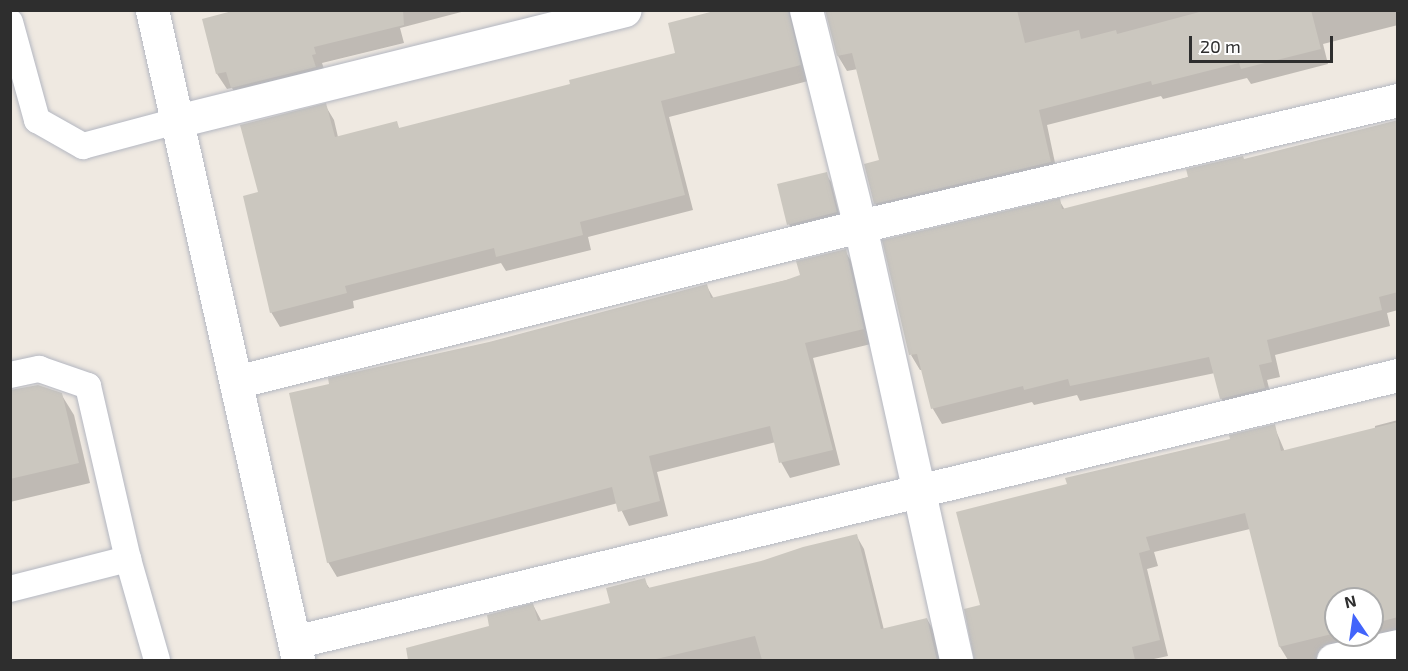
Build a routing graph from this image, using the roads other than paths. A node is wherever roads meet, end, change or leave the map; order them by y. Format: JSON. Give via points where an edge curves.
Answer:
{"nodes":[{"id":1,"x":152,"y":10,"type":"edge"},
{"id":2,"x":624,"y":10,"type":"edge"},
{"id":3,"x":806,"y":10,"type":"edge"},
{"id":4,"x":10,"y":22,"type":"edge"},
{"id":5,"x":1398,"y":100,"type":"edge"},
{"id":6,"x":177,"y":121,"type":"junction"},
{"id":7,"x":860,"y":226,"type":"junction"},
{"id":8,"x":10,"y":375,"type":"edge"},
{"id":9,"x":1398,"y":375,"type":"edge"},
{"id":10,"x":236,"y":382,"type":"junction"},
{"id":11,"x":918,"y":492,"type":"junction"},
{"id":12,"x":128,"y":560,"type":"junction"},
{"id":13,"x":10,"y":589,"type":"edge"},
{"id":14,"x":1398,"y":646,"type":"edge"},
{"id":15,"x":296,"y":651,"type":"edge"},
{"id":16,"x":157,"y":660,"type":"edge"},
{"id":17,"x":956,"y":660,"type":"edge"},
{"id":18,"x":1333,"y":660,"type":"edge"}],
"edges":[{"from":1,"to":6,"type":"street"},
{"from":2,"to":6,"type":"street"},
{"from":3,"to":7,"type":"street"},
{"from":4,"to":6,"type":"lane","via":[[37,120],[83,146]]},
{"from":5,"to":7,"type":"street"},
{"from":6,"to":10,"type":"street"},
{"from":7,"to":10,"type":"street"},
{"from":7,"to":11,"type":"street"},
{"from":8,"to":12,"type":"lane","via":[[39,369],[88,386]]},
{"from":9,"to":11,"type":"street"},
{"from":10,"to":15,"type":"street"},
{"from":11,"to":15,"type":"street"},
{"from":11,"to":17,"type":"street"},
{"from":12,"to":13,"type":"lane"},
{"from":12,"to":16,"type":"lane"},
{"from":14,"to":18,"type":"street"}]}
